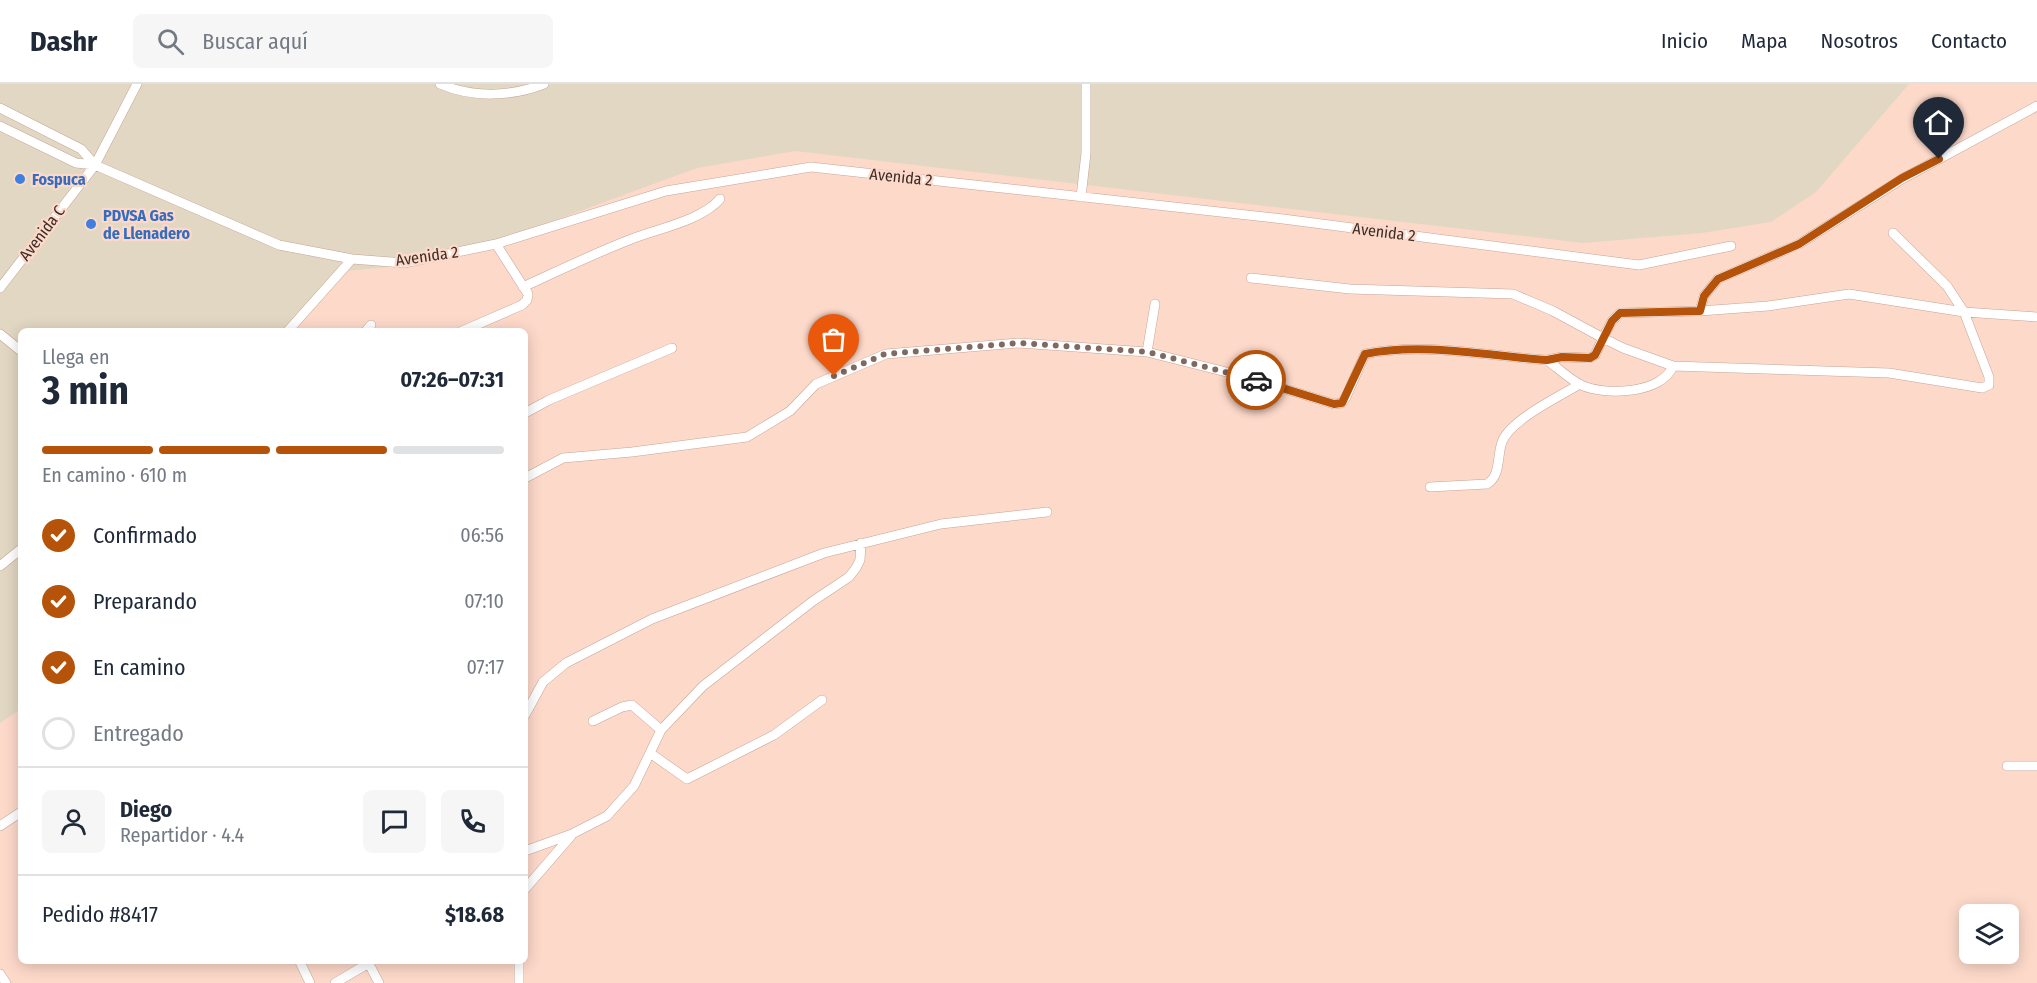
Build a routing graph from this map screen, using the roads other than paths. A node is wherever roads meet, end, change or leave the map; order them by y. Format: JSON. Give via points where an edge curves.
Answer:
{"nodes":[{"id":1,"x":137,"y":84,"type":"edge"},
{"id":2,"x":440,"y":84,"type":"edge"},
{"id":3,"x":544,"y":84,"type":"edge"},
{"id":4,"x":1086,"y":84,"type":"edge"},
{"id":5,"x":2037,"y":106,"type":"edge"},
{"id":6,"x":0,"y":108,"type":"edge"},
{"id":7,"x":0,"y":126,"type":"edge"},
{"id":8,"x":95,"y":165,"type":"junction"},
{"id":9,"x":1081,"y":197,"type":"junction"},
{"id":10,"x":720,"y":199,"type":"dead end"},
{"id":11,"x":1893,"y":233,"type":"dead end"},
{"id":12,"x":496,"y":244,"type":"junction"},
{"id":13,"x":1731,"y":246,"type":"dead end"},
{"id":14,"x":352,"y":259,"type":"junction"},
{"id":15,"x":1251,"y":278,"type":"dead end"},
{"id":16,"x":523,"y":287,"type":"junction"},
{"id":17,"x":0,"y":288,"type":"edge"},
{"id":18,"x":1155,"y":304,"type":"dead end"},
{"id":19,"x":1700,"y":311,"type":"junction"},
{"id":20,"x":1964,"y":312,"type":"junction"},
{"id":21,"x":2037,"y":317,"type":"edge"},
{"id":22,"x":291,"y":328,"type":"edge"},
{"id":23,"x":469,"y":328,"type":"edge"},
{"id":24,"x":0,"y":334,"type":"edge"},
{"id":25,"x":1603,"y":338,"type":"junction"},
{"id":26,"x":672,"y":348,"type":"dead end"},
{"id":27,"x":18,"y":349,"type":"edge"},
{"id":28,"x":1148,"y":352,"type":"junction"},
{"id":29,"x":1547,"y":360,"type":"junction"},
{"id":30,"x":1673,"y":366,"type":"junction"},
{"id":31,"x":1580,"y":384,"type":"junction"},
{"id":32,"x":528,"y":411,"type":"edge"},
{"id":33,"x":528,"y":476,"type":"edge"},
{"id":34,"x":1430,"y":487,"type":"dead end"},
{"id":35,"x":1047,"y":512,"type":"dead end"},
{"id":36,"x":861,"y":543,"type":"junction"},
{"id":37,"x":18,"y":551,"type":"edge"},
{"id":38,"x":0,"y":566,"type":"edge"},
{"id":39,"x":822,"y":700,"type":"dead end"},
{"id":40,"x":528,"y":710,"type":"edge"},
{"id":41,"x":593,"y":721,"type":"dead end"},
{"id":42,"x":661,"y":730,"type":"junction"},
{"id":43,"x":650,"y":753,"type":"junction"},
{"id":44,"x":2007,"y":766,"type":"dead end"},
{"id":45,"x":2037,"y":766,"type":"edge"},
{"id":46,"x":18,"y":814,"type":"edge"},
{"id":47,"x":0,"y":826,"type":"edge"},
{"id":48,"x":572,"y":834,"type":"junction"},
{"id":49,"x":528,"y":849,"type":"edge"},
{"id":50,"x":528,"y":885,"type":"edge"},
{"id":51,"x":301,"y":964,"type":"edge"},
{"id":52,"x":365,"y":964,"type":"edge"},
{"id":53,"x":369,"y":964,"type":"edge"},
{"id":54,"x":519,"y":964,"type":"edge"},
{"id":55,"x":0,"y":974,"type":"edge"},
{"id":56,"x":6,"y":983,"type":"edge"},
{"id":57,"x":310,"y":983,"type":"edge"},
{"id":58,"x":335,"y":983,"type":"edge"},
{"id":59,"x":379,"y":983,"type":"edge"},
{"id":60,"x":519,"y":983,"type":"edge"}],
"edges":[{"from":1,"to":8,"type":"street","name":"Avenida C"},
{"from":2,"to":3,"type":"street","via":[[459,92],[502,94]]},
{"from":4,"to":9,"type":"street","via":[[1086,153]]},
{"from":5,"to":19,"type":"street","via":[[1902,178],[1799,244],[1718,279],[1704,296]]},
{"from":6,"to":8,"type":"street","name":"Avenida 2","via":[[81,149]]},
{"from":7,"to":8,"type":"street","name":"Avenida 2","via":[[76,163]]},
{"from":8,"to":14,"type":"street","name":"Avenida 2","via":[[279,245]]},
{"from":8,"to":17,"type":"street","name":"Avenida C"},
{"from":9,"to":12,"type":"street","name":"Avenida 2","via":[[811,167],[666,191]]},
{"from":9,"to":13,"type":"street","name":"Avenida 2","via":[[1639,265]]},
{"from":10,"to":16,"type":"street","via":[[705,212],[628,240]]},
{"from":11,"to":20,"type":"street","via":[[1947,286]]},
{"from":12,"to":14,"type":"street","name":"Avenida 2","via":[[404,262]]},
{"from":12,"to":16,"type":"street"},
{"from":14,"to":22,"type":"street"},
{"from":15,"to":25,"type":"street","via":[[1350,289],[1513,294]]},
{"from":16,"to":23,"type":"street","via":[[528,294],[522,305]]},
{"from":18,"to":28,"type":"street"},
{"from":19,"to":20,"type":"street","via":[[1849,294]]},
{"from":19,"to":25,"type":"street","via":[[1620,313]]},
{"from":20,"to":21,"type":"street"},
{"from":20,"to":30,"type":"street","via":[[1989,377],[1989,385],[1982,388],[1889,373]]},
{"from":24,"to":27,"type":"street"},
{"from":25,"to":29,"type":"street","via":[[1590,358]]},
{"from":25,"to":30,"type":"street"},
{"from":26,"to":32,"type":"street"},
{"from":28,"to":29,"type":"street","via":[[1334,404],[1342,403],[1365,354],[1450,350]]},
{"from":28,"to":33,"type":"street","via":[[1019,343],[885,354],[816,384],[790,411],[747,437],[562,458]]},
{"from":29,"to":31,"type":"street"},
{"from":30,"to":31,"type":"street","via":[[1662,381],[1637,389],[1599,391]]},
{"from":31,"to":34,"type":"street","via":[[1530,413],[1509,432],[1502,441],[1492,482]]},
{"from":35,"to":36,"type":"street","via":[[941,524]]},
{"from":36,"to":40,"type":"street","via":[[824,553],[652,619],[566,663],[543,682]]},
{"from":36,"to":42,"type":"street","via":[[860,560],[849,577],[703,686]]},
{"from":37,"to":38,"type":"street"},
{"from":39,"to":43,"type":"street","via":[[774,735],[687,779]]},
{"from":41,"to":42,"type":"street","via":[[632,705]]},
{"from":42,"to":43,"type":"street"},
{"from":43,"to":48,"type":"street","via":[[634,786],[607,816]]},
{"from":44,"to":45,"type":"street"},
{"from":46,"to":47,"type":"street"},
{"from":48,"to":49,"type":"street"},
{"from":48,"to":50,"type":"street"},
{"from":51,"to":57,"type":"street"},
{"from":52,"to":58,"type":"street"},
{"from":53,"to":59,"type":"street"},
{"from":54,"to":60,"type":"street"},
{"from":55,"to":56,"type":"street"}]}
